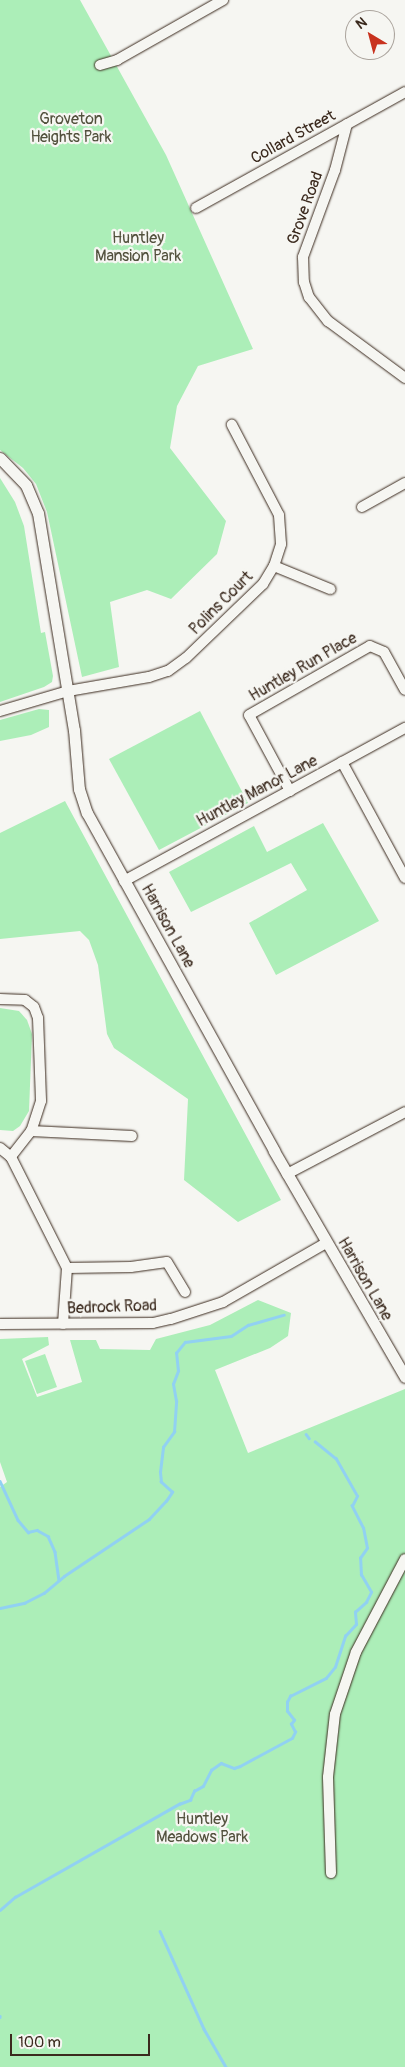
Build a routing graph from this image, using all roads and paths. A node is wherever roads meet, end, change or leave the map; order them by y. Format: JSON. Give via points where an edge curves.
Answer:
{"nodes":[{"id":1,"x":224,"y":0,"type":"edge"},
{"id":2,"x":100,"y":64,"type":"dead end"},
{"id":3,"x":405,"y":92,"type":"edge"},
{"id":4,"x":347,"y":124,"type":"junction"},
{"id":5,"x":196,"y":208,"type":"dead end"},
{"id":6,"x":405,"y":378,"type":"edge"},
{"id":7,"x":232,"y":425,"type":"dead end"},
{"id":8,"x":0,"y":458,"type":"edge"},
{"id":9,"x":405,"y":483,"type":"edge"},
{"id":10,"x":362,"y":507,"type":"dead end"},
{"id":11,"x":274,"y":566,"type":"junction"},
{"id":12,"x":330,"y":589,"type":"dead end"},
{"id":13,"x":405,"y":690,"type":"edge"},
{"id":14,"x":68,"y":691,"type":"junction"},
{"id":15,"x":0,"y":711,"type":"edge"},
{"id":16,"x":405,"y":728,"type":"edge"},
{"id":17,"x":342,"y":762,"type":"junction"},
{"id":18,"x":290,"y":791,"type":"junction"},
{"id":19,"x":405,"y":878,"type":"edge"},
{"id":20,"x":124,"y":880,"type":"junction"},
{"id":21,"x":0,"y":999,"type":"edge"},
{"id":22,"x":405,"y":1112,"type":"edge"},
{"id":23,"x":31,"y":1132,"type":"junction"},
{"id":24,"x":132,"y":1136,"type":"dead end"},
{"id":25,"x":0,"y":1148,"type":"edge"},
{"id":26,"x":10,"y":1157,"type":"junction"},
{"id":27,"x":287,"y":1174,"type":"junction"},
{"id":28,"x":326,"y":1243,"type":"junction"},
{"id":29,"x":67,"y":1268,"type":"junction"},
{"id":30,"x":185,"y":1292,"type":"dead end"},
{"id":31,"x":0,"y":1324,"type":"edge"},
{"id":32,"x":63,"y":1324,"type":"junction"},
{"id":33,"x":405,"y":1377,"type":"edge"},
{"id":34,"x":405,"y":1559,"type":"edge"},
{"id":35,"x":331,"y":1873,"type":"dead end"}],
"edges":[{"from":1,"to":2,"type":"street","via":[[117,60]]},
{"from":3,"to":4,"type":"street","name":"Collard Street"},
{"from":4,"to":5,"type":"street","name":"Collard Street"},
{"from":4,"to":6,"type":"street","name":"Grove Road","via":[[303,257],[304,282],[316,307],[328,321]]},
{"from":7,"to":11,"type":"street","name":"Polins Court","via":[[277,507],[282,535]]},
{"from":8,"to":14,"type":"street","name":"Harrison Lane","via":[[26,485],[38,513]]},
{"from":9,"to":10,"type":"street"},
{"from":11,"to":12,"type":"street"},
{"from":11,"to":14,"type":"street","name":"Polins Court","via":[[263,584],[186,658],[168,670],[149,677]]},
{"from":13,"to":18,"type":"street","name":"Huntley Run Place","via":[[384,652],[370,646],[249,715]]},
{"from":14,"to":15,"type":"street","name":"Polins Court"},
{"from":14,"to":20,"type":"street","name":"Harrison Lane","via":[[82,801]]},
{"from":16,"to":17,"type":"street","name":"Huntley Manor Lane"},
{"from":17,"to":18,"type":"street","name":"Huntley Manor Lane"},
{"from":17,"to":19,"type":"street"},
{"from":18,"to":20,"type":"street","name":"Huntley Manor Lane"},
{"from":20,"to":27,"type":"street","name":"Harrison Lane"},
{"from":21,"to":23,"type":"street","via":[[25,1000],[34,1007],[38,1018],[41,1101]]},
{"from":22,"to":27,"type":"street"},
{"from":23,"to":24,"type":"street"},
{"from":23,"to":26,"type":"street"},
{"from":25,"to":26,"type":"street"},
{"from":26,"to":29,"type":"street"},
{"from":27,"to":28,"type":"street","name":"Harrison Lane"},
{"from":28,"to":32,"type":"street","name":"Bedrock Road","via":[[222,1302],[198,1312],[152,1322]]},
{"from":28,"to":33,"type":"street","name":"Harrison Lane"},
{"from":29,"to":30,"type":"street","via":[[131,1267],[167,1262]]},
{"from":29,"to":32,"type":"street"},
{"from":31,"to":32,"type":"street","name":"Bedrock Road"},
{"from":34,"to":35,"type":"street","via":[[356,1652],[335,1714],[328,1776]]}]}
